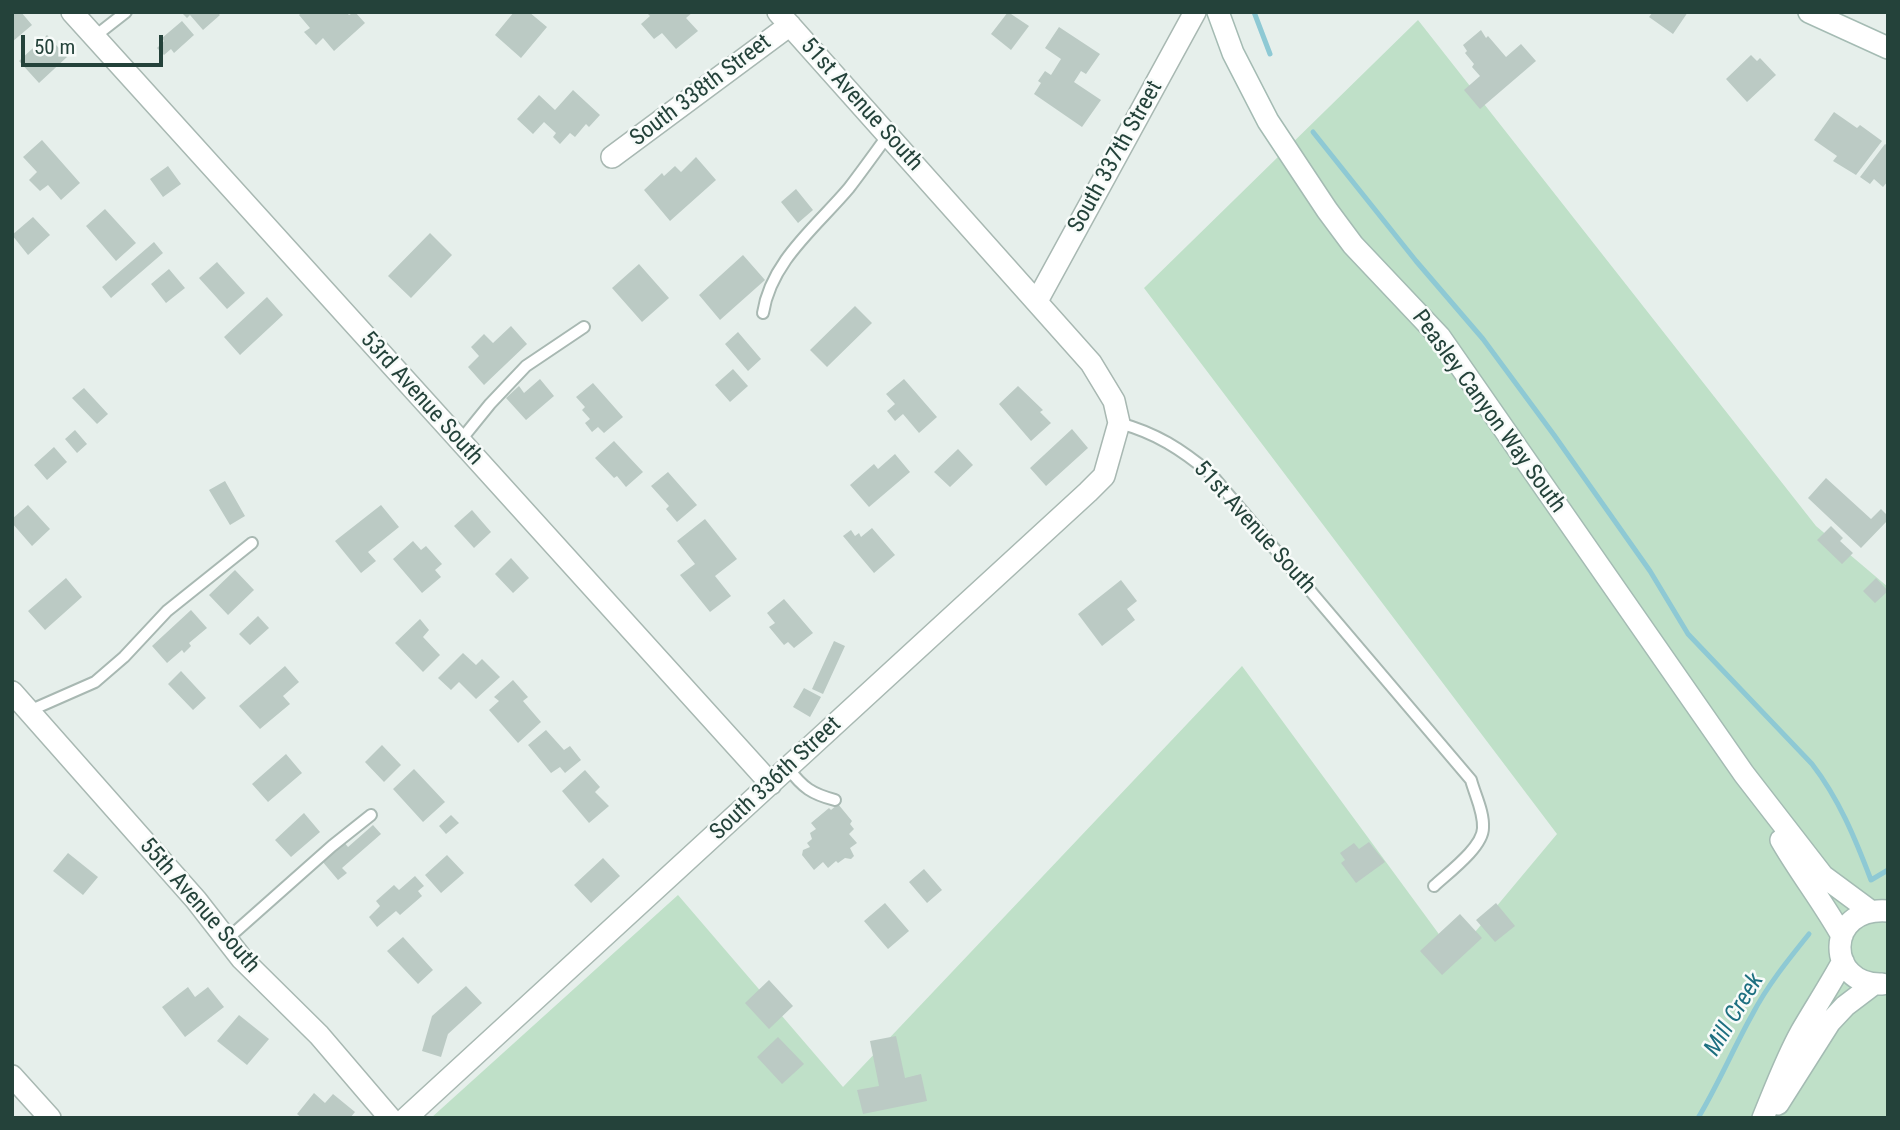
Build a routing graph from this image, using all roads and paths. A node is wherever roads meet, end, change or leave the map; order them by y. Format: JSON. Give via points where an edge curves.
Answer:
{"nodes":[{"id":1,"x":72,"y":12,"type":"edge"},
{"id":2,"x":126,"y":12,"type":"edge"},
{"id":3,"x":1195,"y":12,"type":"edge"},
{"id":4,"x":1218,"y":12,"type":"edge"},
{"id":5,"x":1809,"y":12,"type":"edge"},
{"id":6,"x":784,"y":19,"type":"edge"},
{"id":7,"x":94,"y":37,"type":"junction"},
{"id":8,"x":1888,"y":48,"type":"edge"},
{"id":9,"x":888,"y":135,"type":"junction"},
{"id":10,"x":612,"y":157,"type":"dead end"},
{"id":11,"x":1037,"y":302,"type":"junction"},
{"id":12,"x":764,"y":313,"type":"dead end"},
{"id":13,"x":584,"y":327,"type":"dead end"},
{"id":14,"x":1119,"y":423,"type":"junction"},
{"id":15,"x":460,"y":441,"type":"junction"},
{"id":16,"x":252,"y":543,"type":"dead end"},
{"id":17,"x":18,"y":701,"type":"edge"},
{"id":18,"x":788,"y":768,"type":"junction"},
{"id":19,"x":1744,"y":775,"type":"junction"},
{"id":20,"x":771,"y":784,"type":"junction"},
{"id":21,"x":835,"y":800,"type":"dead end"},
{"id":22,"x":371,"y":816,"type":"dead end"},
{"id":23,"x":1434,"y":886,"type":"dead end"},
{"id":24,"x":1883,"y":911,"type":"edge"},
{"id":25,"x":1842,"y":936,"type":"junction"},
{"id":26,"x":226,"y":940,"type":"junction"},
{"id":27,"x":1843,"y":961,"type":"junction"},
{"id":28,"x":1881,"y":984,"type":"edge"},
{"id":29,"x":12,"y":1076,"type":"edge"},
{"id":30,"x":50,"y":1118,"type":"edge"},
{"id":31,"x":390,"y":1118,"type":"edge"},
{"id":32,"x":406,"y":1118,"type":"edge"},
{"id":33,"x":1763,"y":1118,"type":"edge"},
{"id":34,"x":1770,"y":1118,"type":"edge"}],
"edges":[{"from":1,"to":7,"type":"street","name":"53rd Avenue South"},
{"from":2,"to":7,"type":"lane"},
{"from":3,"to":11,"type":"street","name":"South 337th Street"},
{"from":4,"to":19,"type":"street","name":"Peasley Canyon Way South","via":[[1233,53],[1299,171],[1353,245],[1440,337]]},
{"from":5,"to":8,"type":"street"},
{"from":6,"to":9,"type":"street","name":"51st Avenue South"},
{"from":6,"to":10,"type":"street","name":"South 338th Street"},
{"from":7,"to":15,"type":"street","name":"53rd Avenue South"},
{"from":9,"to":11,"type":"street","name":"51st Avenue South"},
{"from":9,"to":12,"type":"lane","via":[[779,269],[765,299]]},
{"from":11,"to":14,"type":"street","name":"51st Avenue South","via":[[1103,380]]},
{"from":13,"to":15,"type":"lane","via":[[526,366]]},
{"from":14,"to":18,"type":"street","name":"South 336th Street","via":[[1104,476]]},
{"from":14,"to":23,"type":"lane","name":"51st Avenue South","via":[[1146,430],[1185,452],[1211,474],[1471,780],[1483,833],[1476,846]]},
{"from":15,"to":20,"type":"street","name":"53rd Avenue South"},
{"from":16,"to":17,"type":"lane","via":[[167,611],[95,682]]},
{"from":17,"to":26,"type":"street","name":"55th Avenue South","via":[[196,900]]},
{"from":18,"to":20,"type":"street","name":"South 336th Street"},
{"from":18,"to":21,"type":"lane","via":[[814,794]]},
{"from":19,"to":24,"type":"street","name":"Peasley Canyon Way South","via":[[1823,876]]},
{"from":19,"to":25,"type":"street","name":"Peasley Canyon Way South"},
{"from":20,"to":32,"type":"street","name":"South 336th Street"},
{"from":22,"to":26,"type":"lane"},
{"from":24,"to":25,"type":"street","via":[[1852,920]]},
{"from":25,"to":27,"type":"street"},
{"from":26,"to":31,"type":"street","name":"55th Avenue South","via":[[319,1035]]},
{"from":27,"to":28,"type":"street","via":[[1855,977]]},
{"from":27,"to":33,"type":"street","via":[[1796,1043]]},
{"from":28,"to":34,"type":"street","via":[[1845,1006],[1830,1022]]},
{"from":29,"to":30,"type":"street"}]}
